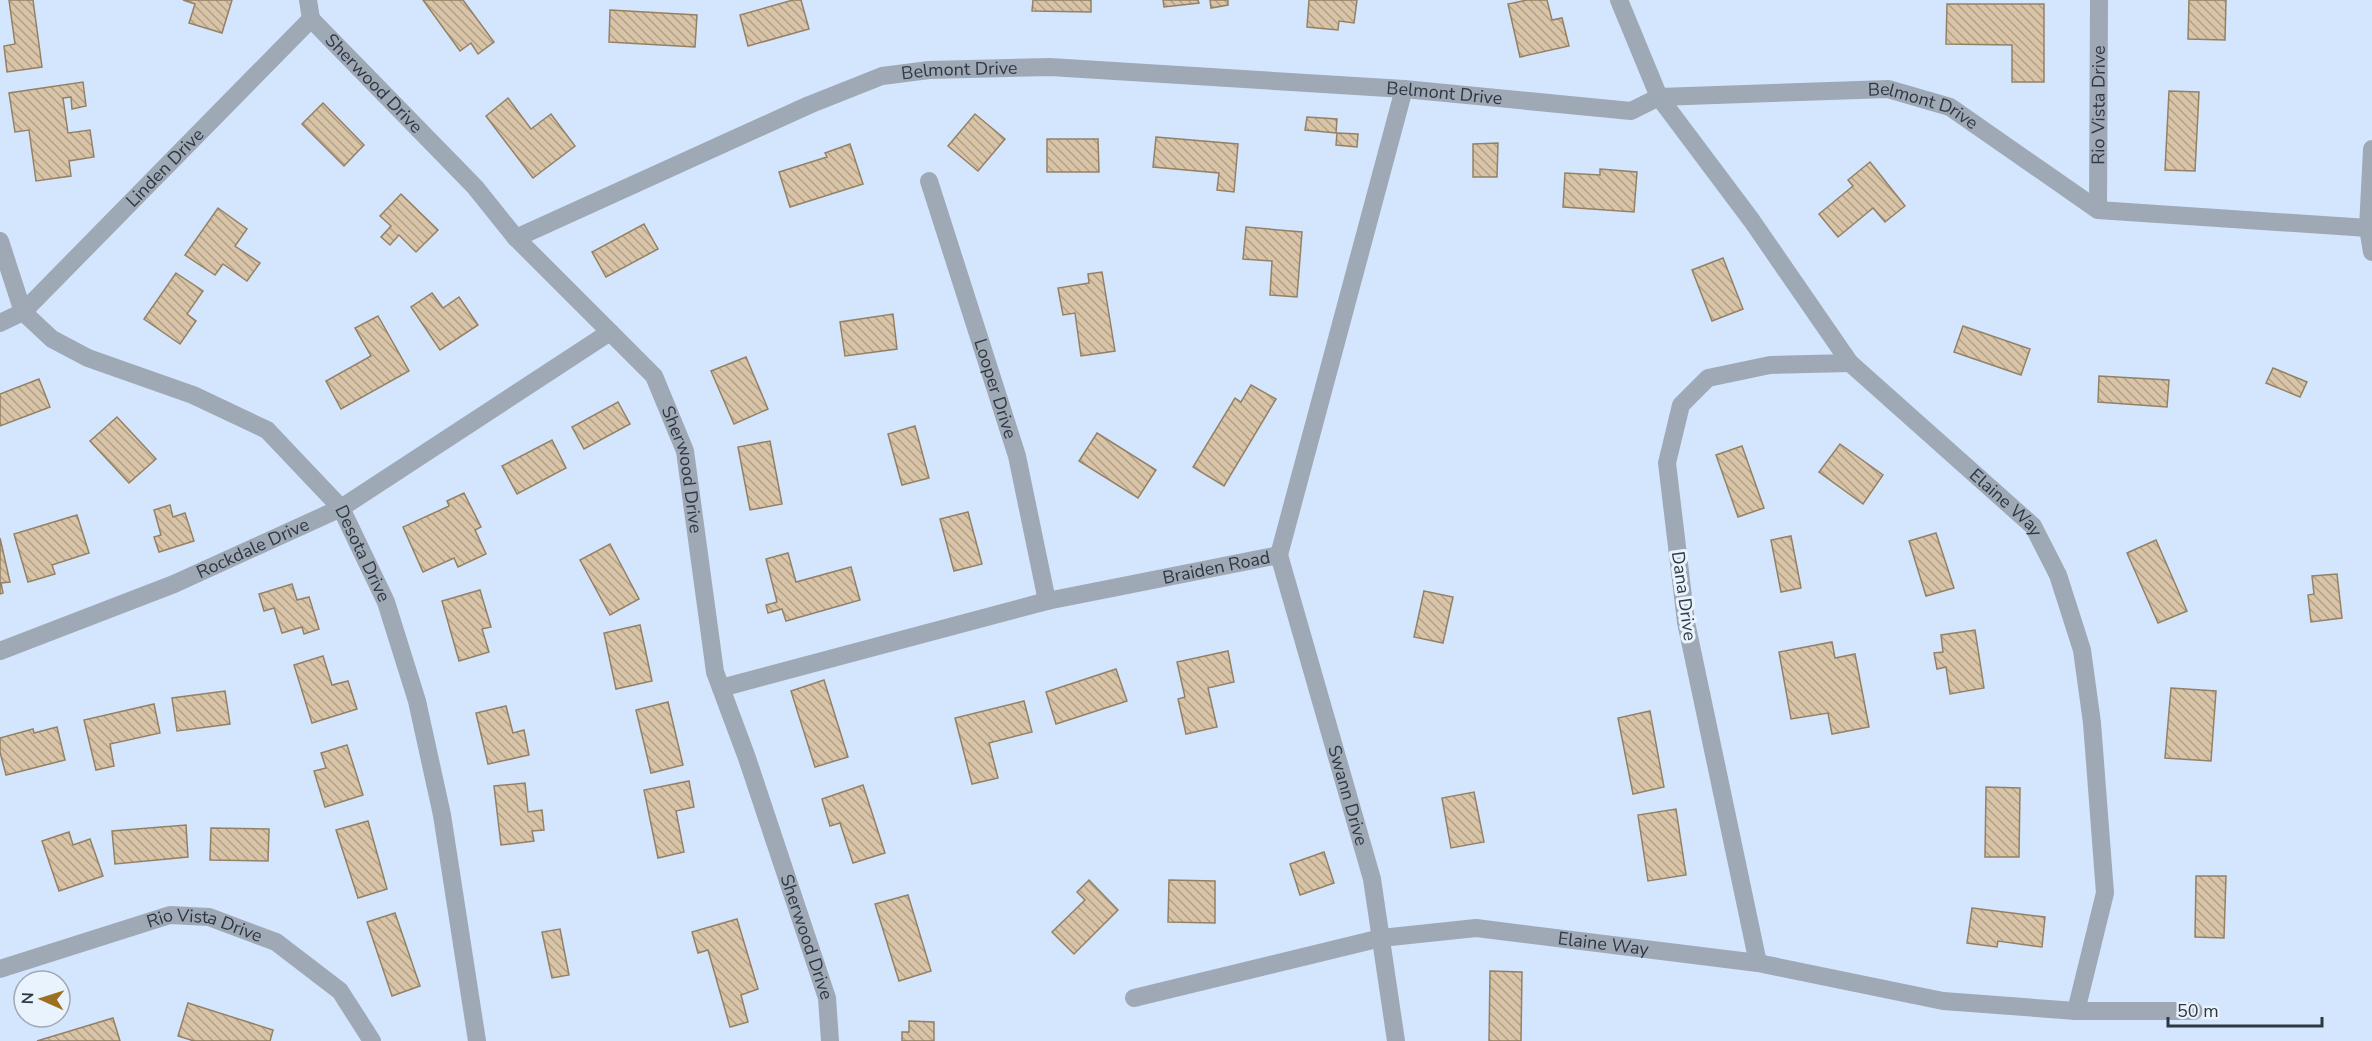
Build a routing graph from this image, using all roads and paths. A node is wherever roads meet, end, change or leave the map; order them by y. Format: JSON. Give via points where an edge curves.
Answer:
{"nodes":[{"id":1,"x":308,"y":0,"type":"edge"},
{"id":2,"x":1619,"y":0,"type":"edge"},
{"id":3,"x":2098,"y":0,"type":"edge"},
{"id":4,"x":311,"y":19,"type":"junction"},
{"id":5,"x":1404,"y":89,"type":"junction"},
{"id":6,"x":1659,"y":98,"type":"junction"},
{"id":7,"x":2372,"y":149,"type":"edge"},
{"id":8,"x":929,"y":180,"type":"dead end"},
{"id":9,"x":2098,"y":210,"type":"junction"},
{"id":10,"x":2368,"y":228,"type":"junction"},
{"id":11,"x":516,"y":238,"type":"junction"},
{"id":12,"x":0,"y":242,"type":"edge"},
{"id":13,"x":2372,"y":252,"type":"edge"},
{"id":14,"x":23,"y":312,"type":"junction"},
{"id":15,"x":0,"y":323,"type":"edge"},
{"id":16,"x":610,"y":332,"type":"junction"},
{"id":17,"x":1850,"y":363,"type":"junction"},
{"id":18,"x":341,"y":508,"type":"junction"},
{"id":19,"x":1279,"y":555,"type":"junction"},
{"id":20,"x":1047,"y":601,"type":"junction"},
{"id":21,"x":0,"y":651,"type":"edge"},
{"id":22,"x":721,"y":688,"type":"junction"},
{"id":23,"x":1381,"y":938,"type":"junction"},
{"id":24,"x":1758,"y":963,"type":"junction"},
{"id":25,"x":0,"y":969,"type":"edge"},
{"id":26,"x":1134,"y":998,"type":"dead end"},
{"id":27,"x":2076,"y":1011,"type":"junction"},
{"id":28,"x":2194,"y":1011,"type":"dead end"},
{"id":29,"x":372,"y":1041,"type":"edge"},
{"id":30,"x":477,"y":1041,"type":"edge"},
{"id":31,"x":830,"y":1041,"type":"edge"},
{"id":32,"x":1396,"y":1041,"type":"edge"}],
"edges":[{"from":1,"to":4,"type":"street"},
{"from":2,"to":6,"type":"street","name":"Elaine Way"},
{"from":3,"to":9,"type":"street","name":"Rio Vista Drive"},
{"from":4,"to":11,"type":"street","name":"Sherwood Drive","via":[[475,187]]},
{"from":4,"to":14,"type":"street","name":"Linden Drive"},
{"from":5,"to":6,"type":"street","name":"Belmont Drive","via":[[1631,111]]},
{"from":5,"to":11,"type":"street","name":"Belmont Drive","via":[[1050,67],[929,70],[882,76]]},
{"from":5,"to":19,"type":"street","name":"Braiden Road"},
{"from":6,"to":9,"type":"street","name":"Belmont Drive","via":[[1888,89],[1950,107]]},
{"from":6,"to":17,"type":"street","name":"Elaine Way","via":[[1752,221]]},
{"from":7,"to":10,"type":"street"},
{"from":8,"to":20,"type":"street","name":"Looper Drive","via":[[1017,456]]},
{"from":9,"to":10,"type":"street"},
{"from":10,"to":13,"type":"street"},
{"from":11,"to":16,"type":"street","name":"Sherwood Drive"},
{"from":12,"to":14,"type":"street","name":"Desota Drive"},
{"from":14,"to":15,"type":"street","name":"Linden Drive"},
{"from":14,"to":18,"type":"street","name":"Desota Drive","via":[[52,339],[88,358],[193,395],[267,430]]},
{"from":16,"to":18,"type":"street","name":"Rockdale Drive"},
{"from":16,"to":22,"type":"street","name":"Sherwood Drive","via":[[654,376],[685,451]]},
{"from":17,"to":24,"type":"street","name":"Dana Drive","via":[[1770,365],[1708,378],[1681,405],[1667,463],[1686,622]]},
{"from":17,"to":27,"type":"street","name":"Elaine Way","via":[[2033,526],[2058,575],[2082,650],[2092,723],[2105,893]]},
{"from":18,"to":21,"type":"street","name":"Rockdale Drive","via":[[174,584]]},
{"from":18,"to":30,"type":"street","name":"Desota Drive","via":[[386,602],[417,701],[442,815]]},
{"from":19,"to":20,"type":"street","name":"Braiden Road"},
{"from":19,"to":23,"type":"street","name":"Swann Drive","via":[[1372,879]]},
{"from":20,"to":22,"type":"street","name":"Braiden Road"},
{"from":22,"to":31,"type":"street","name":"Sherwood Drive","via":[[827,998]]},
{"from":23,"to":24,"type":"street","name":"Elaine Way","via":[[1476,928]]},
{"from":23,"to":26,"type":"street","name":"Elaine Way"},
{"from":23,"to":32,"type":"street","name":"Swann Drive"},
{"from":24,"to":27,"type":"street","name":"Elaine Way","via":[[1943,1001]]},
{"from":25,"to":29,"type":"street","name":"Rio Vista Drive","via":[[170,915],[209,917],[276,942],[340,991]]},
{"from":27,"to":28,"type":"street","name":"Elaine Way"}]}
